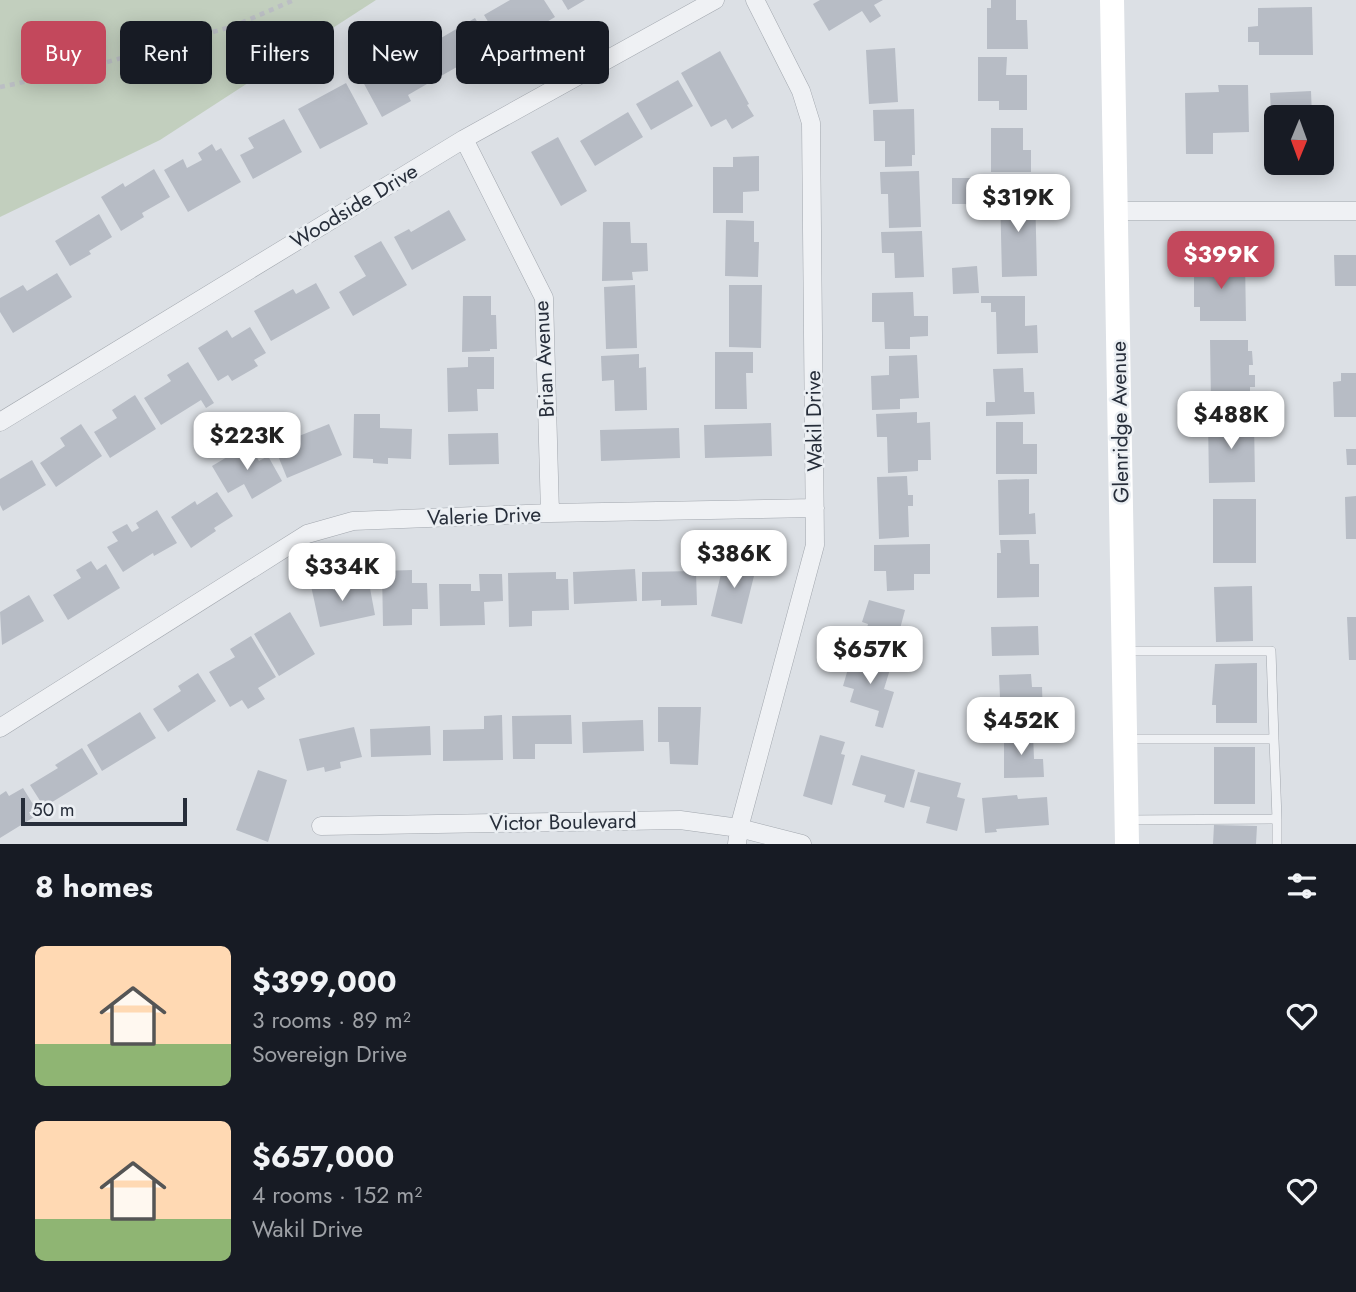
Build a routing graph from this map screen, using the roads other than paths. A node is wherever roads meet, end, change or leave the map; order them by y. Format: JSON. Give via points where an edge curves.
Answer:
{"nodes":[{"id":1,"x":715,"y":0,"type":"edge"},
{"id":2,"x":755,"y":0,"type":"edge"},
{"id":3,"x":1112,"y":0,"type":"edge"},
{"id":4,"x":464,"y":139,"type":"junction"},
{"id":5,"x":1116,"y":211,"type":"junction"},
{"id":6,"x":1356,"y":211,"type":"edge"},
{"id":7,"x":0,"y":422,"type":"edge"},
{"id":8,"x":815,"y":508,"type":"junction"},
{"id":9,"x":550,"y":513,"type":"junction"},
{"id":10,"x":1124,"y":651,"type":"junction"},
{"id":11,"x":0,"y":728,"type":"edge"},
{"id":12,"x":1274,"y":738,"type":"junction"},
{"id":13,"x":1125,"y":739,"type":"junction"},
{"id":14,"x":1277,"y":819,"type":"junction"},
{"id":15,"x":321,"y":826,"type":"dead end"},
{"id":16,"x":1127,"y":832,"type":"edge"},
{"id":17,"x":738,"y":836,"type":"edge"},
{"id":18,"x":802,"y":844,"type":"edge"},
{"id":19,"x":1277,"y":844,"type":"edge"}],
"edges":[{"from":1,"to":4,"type":"street","name":"Woodside Drive"},
{"from":2,"to":8,"type":"street","name":"Wakil Drive","via":[[801,91],[811,123]]},
{"from":3,"to":5,"type":"main road","name":"Glenridge Avenue"},
{"from":4,"to":7,"type":"street","name":"Woodside Drive"},
{"from":4,"to":9,"type":"street","name":"Brian Avenue","via":[[544,298]]},
{"from":5,"to":6,"type":"street"},
{"from":5,"to":10,"type":"main road","name":"Glenridge Avenue"},
{"from":8,"to":9,"type":"street","name":"Valerie Drive"},
{"from":8,"to":17,"type":"street","name":"Wakil Drive","via":[[815,545]]},
{"from":9,"to":11,"type":"street","name":"Valerie Drive","via":[[353,521],[307,534]]},
{"from":10,"to":12,"type":"lane","via":[[1271,651]]},
{"from":10,"to":13,"type":"main road","name":"Glenridge Avenue"},
{"from":12,"to":13,"type":"lane"},
{"from":12,"to":14,"type":"lane"},
{"from":13,"to":16,"type":"main road","name":"Glenridge Avenue"},
{"from":14,"to":16,"type":"lane"},
{"from":14,"to":19,"type":"lane"},
{"from":15,"to":17,"type":"street","name":"Victor Boulevard","via":[[680,820]]},
{"from":17,"to":18,"type":"street","name":"Victor Boulevard"}]}
